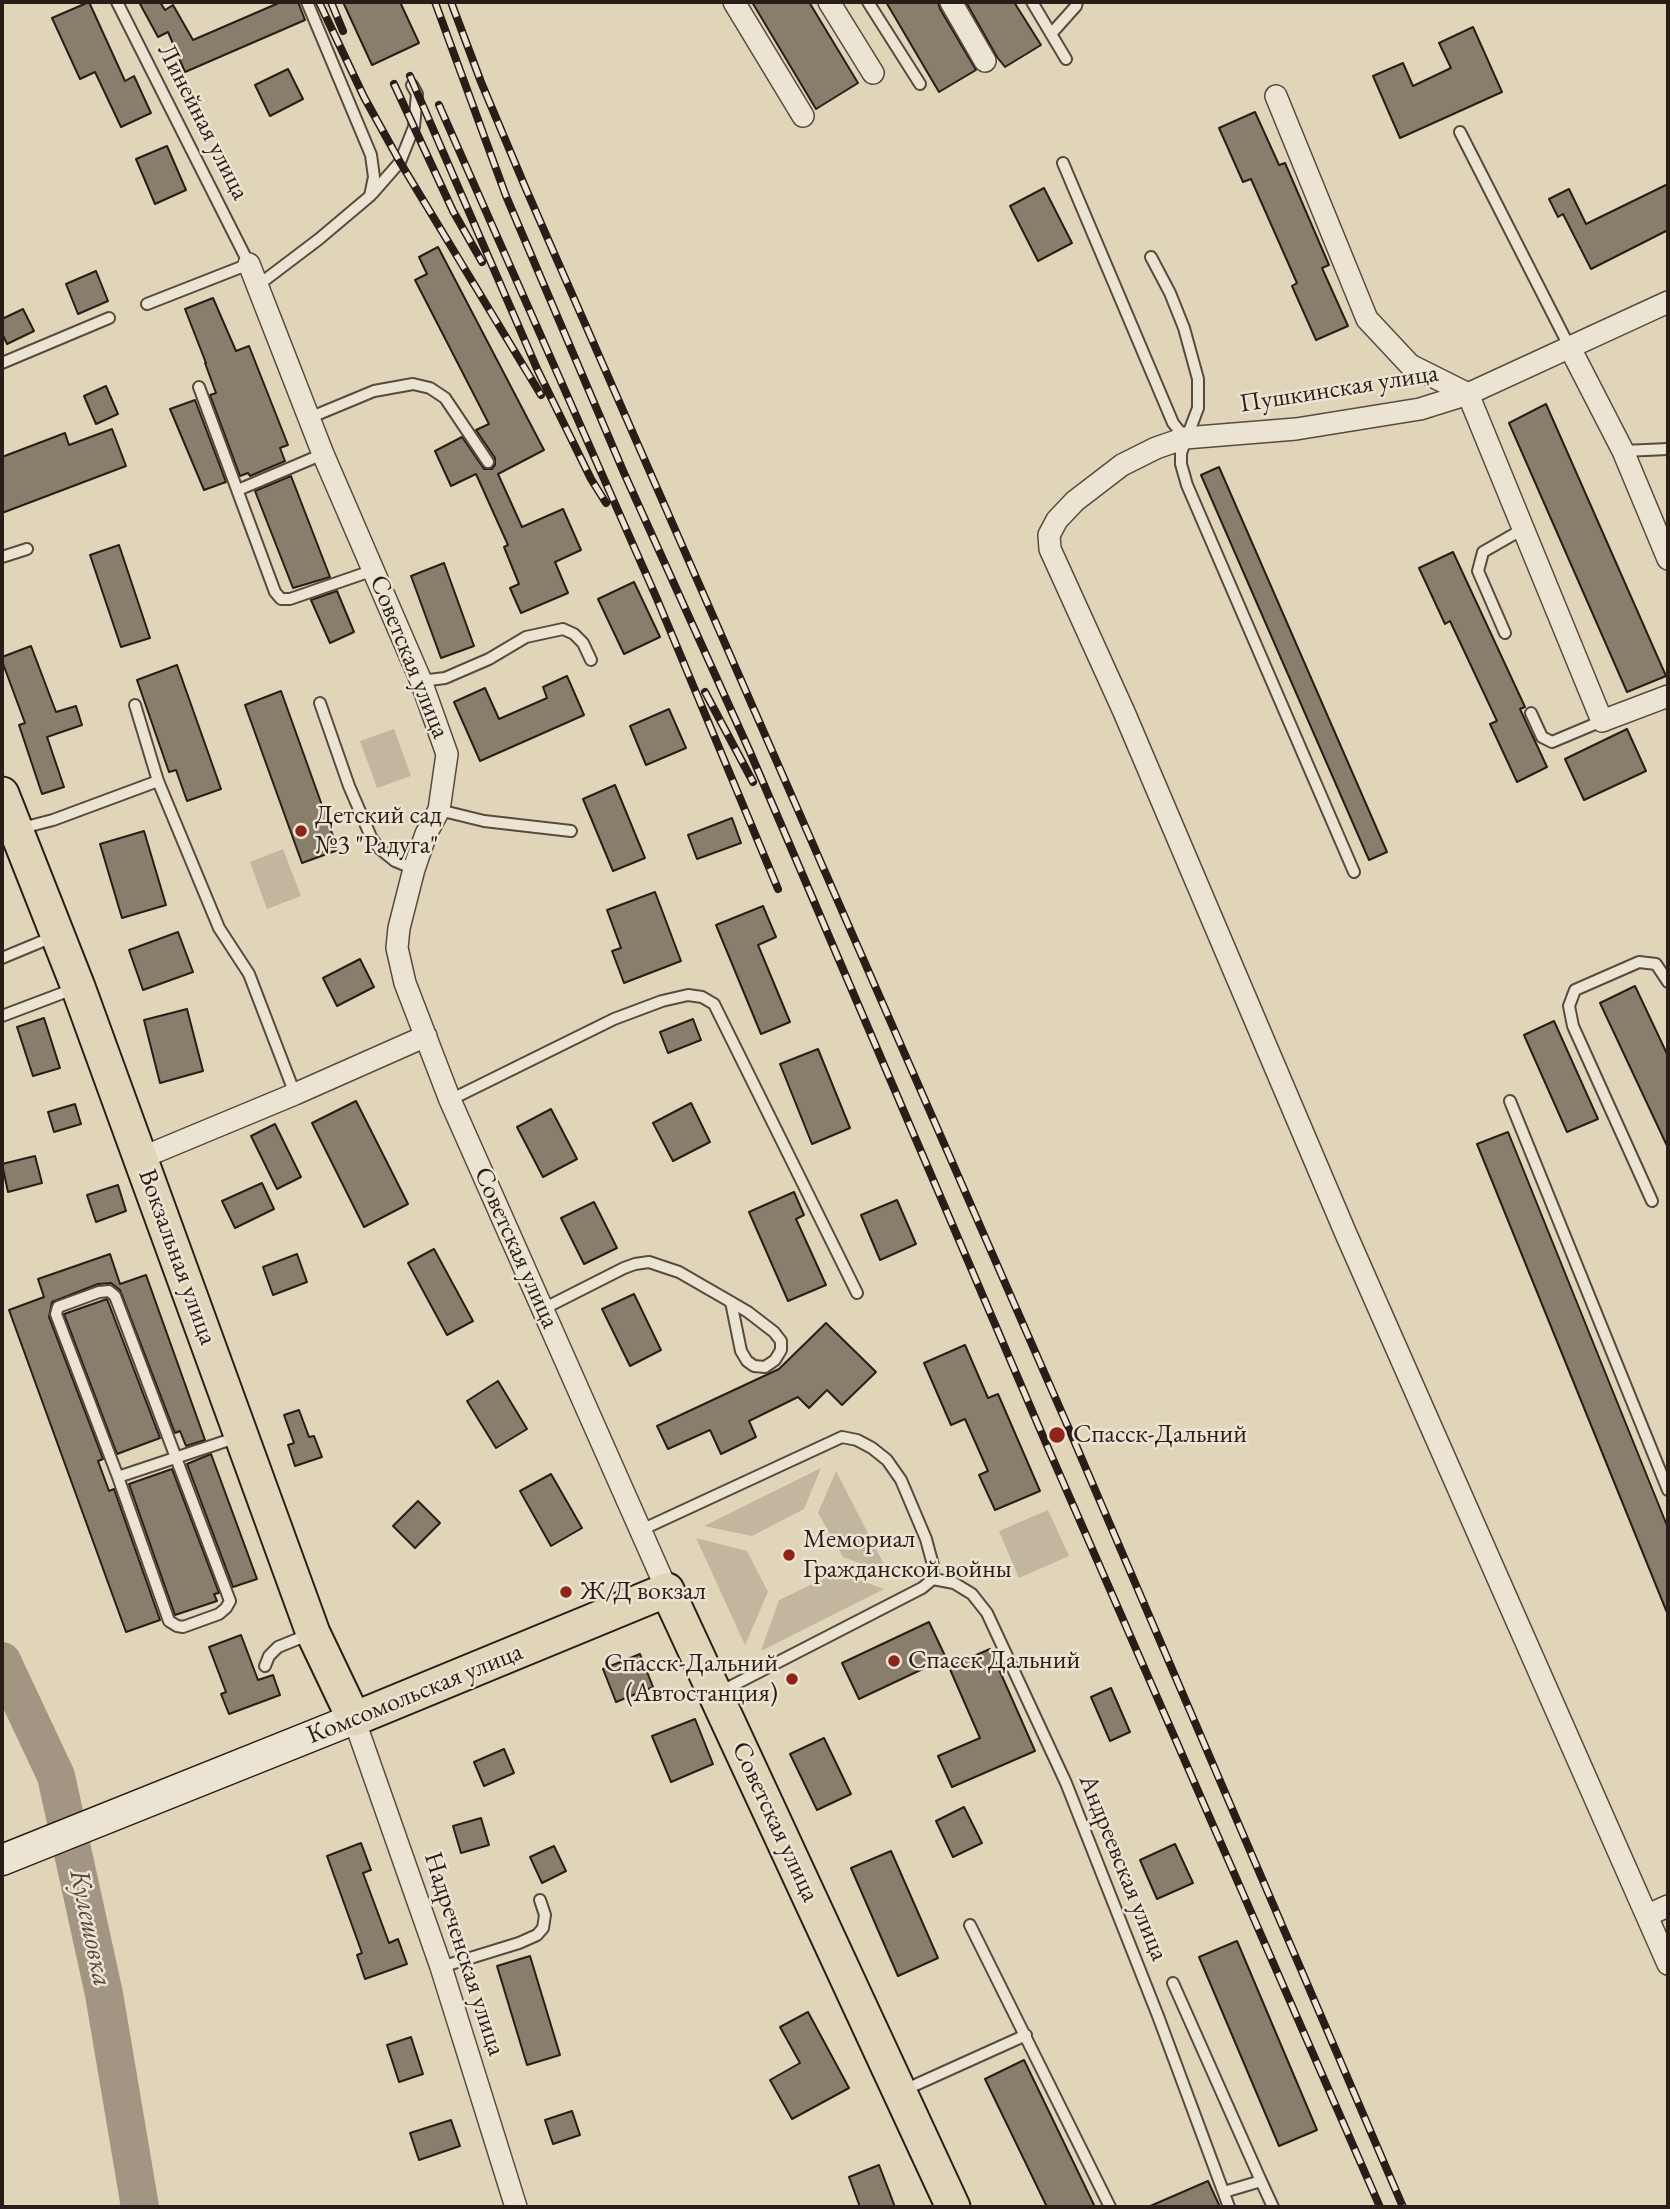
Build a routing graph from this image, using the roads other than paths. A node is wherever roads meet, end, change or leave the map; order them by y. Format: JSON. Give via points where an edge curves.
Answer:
{"nodes":[{"id":1,"x":117,"y":2,"type":"edge"},
{"id":2,"x":307,"y":2,"type":"edge"},
{"id":3,"x":734,"y":2,"type":"edge"},
{"id":4,"x":829,"y":2,"type":"edge"},
{"id":5,"x":868,"y":2,"type":"edge"},
{"id":6,"x":951,"y":2,"type":"edge"},
{"id":7,"x":1032,"y":2,"type":"edge"},
{"id":8,"x":1077,"y":2,"type":"edge"},
{"id":9,"x":1051,"y":34,"type":"junction"},
{"id":10,"x":1066,"y":59,"type":"dead end"},
{"id":11,"x":985,"y":61,"type":"dead end"},
{"id":12,"x":873,"y":73,"type":"dead end"},
{"id":13,"x":920,"y":84,"type":"dead end"},
{"id":14,"x":411,"y":85,"type":"dead end"},
{"id":15,"x":1276,"y":96,"type":"dead end"},
{"id":16,"x":803,"y":116,"type":"dead end"},
{"id":17,"x":1460,"y":132,"type":"dead end"},
{"id":18,"x":1063,"y":163,"type":"dead end"},
{"id":19,"x":370,"y":196,"type":"junction"},
{"id":20,"x":1151,"y":257,"type":"dead end"},
{"id":21,"x":249,"y":264,"type":"junction"},
{"id":22,"x":257,"y":286,"type":"junction"},
{"id":23,"x":1668,"y":302,"type":"edge"},
{"id":24,"x":147,"y":304,"type":"dead end"},
{"id":25,"x":108,"y":318,"type":"dead end"},
{"id":26,"x":1569,"y":346,"type":"junction"},
{"id":27,"x":2,"y":363,"type":"edge"},
{"id":28,"x":199,"y":387,"type":"dead end"},
{"id":29,"x":1468,"y":394,"type":"junction"},
{"id":30,"x":309,"y":418,"type":"junction"},
{"id":31,"x":1185,"y":438,"type":"junction"},
{"id":32,"x":1668,"y":449,"type":"edge"},
{"id":33,"x":1623,"y":452,"type":"junction"},
{"id":34,"x":323,"y":454,"type":"junction"},
{"id":35,"x":488,"y":462,"type":"dead end"},
{"id":36,"x":238,"y":490,"type":"junction"},
{"id":37,"x":1523,"y":529,"type":"junction"},
{"id":38,"x":27,"y":549,"type":"dead end"},
{"id":39,"x":2,"y":557,"type":"edge"},
{"id":40,"x":1668,"y":559,"type":"edge"},
{"id":41,"x":374,"y":570,"type":"junction"},
{"id":42,"x":1505,"y":633,"type":"dead end"},
{"id":43,"x":591,"y":660,"type":"dead end"},
{"id":44,"x":421,"y":681,"type":"junction"},
{"id":45,"x":1668,"y":695,"type":"edge"},
{"id":46,"x":320,"y":703,"type":"dead end"},
{"id":47,"x":135,"y":705,"type":"dead end"},
{"id":48,"x":1531,"y":713,"type":"dead end"},
{"id":49,"x":1602,"y":721,"type":"junction"},
{"id":50,"x":158,"y":780,"type":"junction"},
{"id":51,"x":2,"y":794,"type":"edge"},
{"id":52,"x":439,"y":810,"type":"junction"},
{"id":53,"x":16,"y":830,"type":"junction"},
{"id":54,"x":570,"y":831,"type":"dead end"},
{"id":55,"x":414,"y":869,"type":"junction"},
{"id":56,"x":1354,"y":872,"type":"dead end"},
{"id":57,"x":57,"y":935,"type":"junction"},
{"id":58,"x":2,"y":958,"type":"edge"},
{"id":59,"x":1668,"y":982,"type":"edge"},
{"id":60,"x":78,"y":987,"type":"junction"},
{"id":61,"x":2,"y":1016,"type":"edge"},
{"id":62,"x":426,"y":1036,"type":"junction"},
{"id":63,"x":295,"y":1094,"type":"junction"},
{"id":64,"x":450,"y":1100,"type":"junction"},
{"id":65,"x":1510,"y":1101,"type":"dead end"},
{"id":66,"x":141,"y":1157,"type":"junction"},
{"id":67,"x":1652,"y":1201,"type":"dead end"},
{"id":68,"x":857,"y":1293,"type":"dead end"},
{"id":69,"x":731,"y":1302,"type":"junction"},
{"id":70,"x":543,"y":1309,"type":"junction"},
{"id":71,"x":241,"y":1436,"type":"junction"},
{"id":72,"x":178,"y":1457,"type":"junction"},
{"id":73,"x":118,"y":1477,"type":"junction"},
{"id":74,"x":1668,"y":1490,"type":"edge"},
{"id":75,"x":639,"y":1531,"type":"junction"},
{"id":76,"x":933,"y":1579,"type":"junction"},
{"id":77,"x":667,"y":1590,"type":"junction"},
{"id":78,"x":313,"y":1633,"type":"junction"},
{"id":79,"x":265,"y":1666,"type":"dead end"},
{"id":80,"x":716,"y":1694,"type":"junction"},
{"id":81,"x":354,"y":1719,"type":"junction"},
{"id":82,"x":2,"y":1860,"type":"edge"},
{"id":83,"x":540,"y":1900,"type":"dead end"},
{"id":84,"x":1668,"y":1906,"type":"edge"},
{"id":85,"x":1648,"y":1915,"type":"junction"},
{"id":86,"x":970,"y":1925,"type":"dead end"},
{"id":87,"x":1668,"y":1964,"type":"edge"},
{"id":88,"x":440,"y":1967,"type":"junction"},
{"id":89,"x":1173,"y":1983,"type":"dead end"},
{"id":90,"x":1026,"y":2035,"type":"junction"},
{"id":91,"x":900,"y":2092,"type":"junction"},
{"id":92,"x":1261,"y":2181,"type":"junction"},
{"id":93,"x":1224,"y":2192,"type":"junction"},
{"id":94,"x":516,"y":2207,"type":"edge"},
{"id":95,"x":953,"y":2207,"type":"edge"},
{"id":96,"x":1110,"y":2207,"type":"edge"},
{"id":97,"x":1229,"y":2207,"type":"edge"},
{"id":98,"x":1273,"y":2207,"type":"edge"}],
"edges":[{"from":1,"to":21,"type":"lane","name":"Линейная улица"},
{"from":2,"to":19,"type":"lane","via":[[371,155],[374,177]]},
{"from":3,"to":16,"type":"street"},
{"from":4,"to":12,"type":"street"},
{"from":5,"to":13,"type":"lane"},
{"from":6,"to":11,"type":"street"},
{"from":7,"to":9,"type":"lane"},
{"from":8,"to":9,"type":"lane"},
{"from":9,"to":10,"type":"lane"},
{"from":14,"to":19,"type":"lane","via":[[417,94],[414,127],[400,162]]},
{"from":15,"to":29,"type":"street","via":[[1367,319],[1410,365]]},
{"from":17,"to":26,"type":"lane"},
{"from":18,"to":31,"type":"lane","via":[[1173,423]]},
{"from":19,"to":22,"type":"lane"},
{"from":20,"to":31,"type":"lane","via":[[1175,304],[1198,380],[1198,408]]},
{"from":21,"to":22,"type":"street","name":"Советская улица"},
{"from":21,"to":24,"type":"lane"},
{"from":22,"to":30,"type":"street","name":"Советская улица"},
{"from":23,"to":26,"type":"street","name":"Пушкинская улица"},
{"from":25,"to":27,"type":"lane"},
{"from":26,"to":29,"type":"street","name":"Пушкинская улица"},
{"from":26,"to":33,"type":"street"},
{"from":28,"to":36,"type":"lane"},
{"from":29,"to":31,"type":"street","name":"Пушкинская улица","via":[[1420,409],[1296,429]]},
{"from":29,"to":37,"type":"street"},
{"from":30,"to":34,"type":"street","name":"Советская улица"},
{"from":30,"to":35,"type":"lane","via":[[374,391],[413,384],[430,388],[445,398]]},
{"from":31,"to":56,"type":"lane","via":[[1181,464],[1187,485]]},
{"from":31,"to":85,"type":"street","name":"Пушкинская улица","via":[[1122,465],[1075,501],[1049,535],[1050,550],[1124,712],[1340,1221]]},
{"from":32,"to":33,"type":"lane"},
{"from":33,"to":40,"type":"street"},
{"from":34,"to":36,"type":"lane"},
{"from":34,"to":41,"type":"street","name":"Советская улица"},
{"from":36,"to":41,"type":"lane","via":[[281,598],[290,599]]},
{"from":37,"to":42,"type":"lane","via":[[1483,552],[1478,571]]},
{"from":37,"to":49,"type":"street"},
{"from":38,"to":39,"type":"lane"},
{"from":41,"to":44,"type":"street","name":"Советская улица"},
{"from":43,"to":44,"type":"lane","via":[[583,643],[563,629],[526,637],[445,678]]},
{"from":44,"to":52,"type":"street","name":"Советская улица","via":[[447,754]]},
{"from":45,"to":49,"type":"street"},
{"from":46,"to":55,"type":"lane","via":[[371,837],[395,860]]},
{"from":47,"to":50,"type":"lane"},
{"from":48,"to":49,"type":"lane","via":[[1542,737],[1552,742]]},
{"from":50,"to":53,"type":"lane"},
{"from":50,"to":63,"type":"lane","via":[[219,928],[249,974]]},
{"from":51,"to":53,"type":"main road","name":"Вокзальная улица"},
{"from":52,"to":54,"type":"lane","via":[[484,821]]},
{"from":52,"to":55,"type":"street","name":"Советская улица"},
{"from":53,"to":57,"type":"main road","name":"Вокзальная улица"},
{"from":55,"to":62,"type":"street","name":"Советская улица","via":[[397,948],[404,983]]},
{"from":57,"to":58,"type":"lane"},
{"from":57,"to":60,"type":"main road","name":"Вокзальная улица"},
{"from":59,"to":67,"type":"lane","via":[[1656,964],[1639,962],[1575,990],[1569,1006],[1573,1026]]},
{"from":60,"to":61,"type":"lane"},
{"from":60,"to":66,"type":"main road","name":"Вокзальная улица"},
{"from":62,"to":63,"type":"street"},
{"from":62,"to":64,"type":"street","name":"Советская улица"},
{"from":63,"to":66,"type":"street"},
{"from":64,"to":68,"type":"lane","via":[[614,1019],[662,1001],[702,997],[714,1004]]},
{"from":64,"to":70,"type":"street","name":"Советская улица"},
{"from":65,"to":74,"type":"lane"},
{"from":66,"to":71,"type":"main road","name":"Вокзальная улица"},
{"from":69,"to":69,"type":"lane","via":[[781,1341],[775,1360],[765,1367],[754,1366],[741,1351]]},
{"from":69,"to":70,"type":"lane","via":[[679,1272],[649,1262],[624,1268]]},
{"from":70,"to":75,"type":"street","name":"Советская улица"},
{"from":71,"to":72,"type":"lane"},
{"from":71,"to":78,"type":"main road","name":"Вокзальная улица"},
{"from":72,"to":73,"type":"lane"},
{"from":72,"to":73,"type":"lane","via":[[230,1601],[219,1614],[183,1627],[169,1620]]},
{"from":72,"to":73,"type":"lane","via":[[115,1296],[99,1292],[58,1307],[56,1314]]},
{"from":75,"to":76,"type":"lane","via":[[842,1437],[872,1447],[901,1480],[926,1539]]},
{"from":75,"to":77,"type":"street","name":"Советская улица"},
{"from":76,"to":80,"type":"lane"},
{"from":76,"to":93,"type":"lane","name":"Андреевская улица","via":[[954,1583],[972,1594],[987,1613],[1066,1783]]},
{"from":77,"to":80,"type":"main road","name":"Советская улица"},
{"from":77,"to":81,"type":"main road","name":"Комсомольская улица"},
{"from":78,"to":79,"type":"lane","via":[[278,1647]]},
{"from":78,"to":81,"type":"main road","name":"Вокзальная улица"},
{"from":80,"to":91,"type":"main road","name":"Советская улица"},
{"from":81,"to":82,"type":"main road","name":"Комсомольская улица"},
{"from":81,"to":88,"type":"street","name":"Надреченская улица"},
{"from":83,"to":88,"type":"lane","via":[[545,1915],[537,1935]]},
{"from":84,"to":85,"type":"street"},
{"from":85,"to":87,"type":"street"},
{"from":86,"to":90,"type":"lane"},
{"from":88,"to":94,"type":"street","name":"Надреченская улица"},
{"from":89,"to":92,"type":"lane"},
{"from":90,"to":91,"type":"lane"},
{"from":90,"to":96,"type":"lane"},
{"from":91,"to":95,"type":"main road","name":"Советская улица"},
{"from":92,"to":93,"type":"lane"},
{"from":92,"to":98,"type":"lane"},
{"from":93,"to":97,"type":"lane","name":"Андреевская улица"}]}
